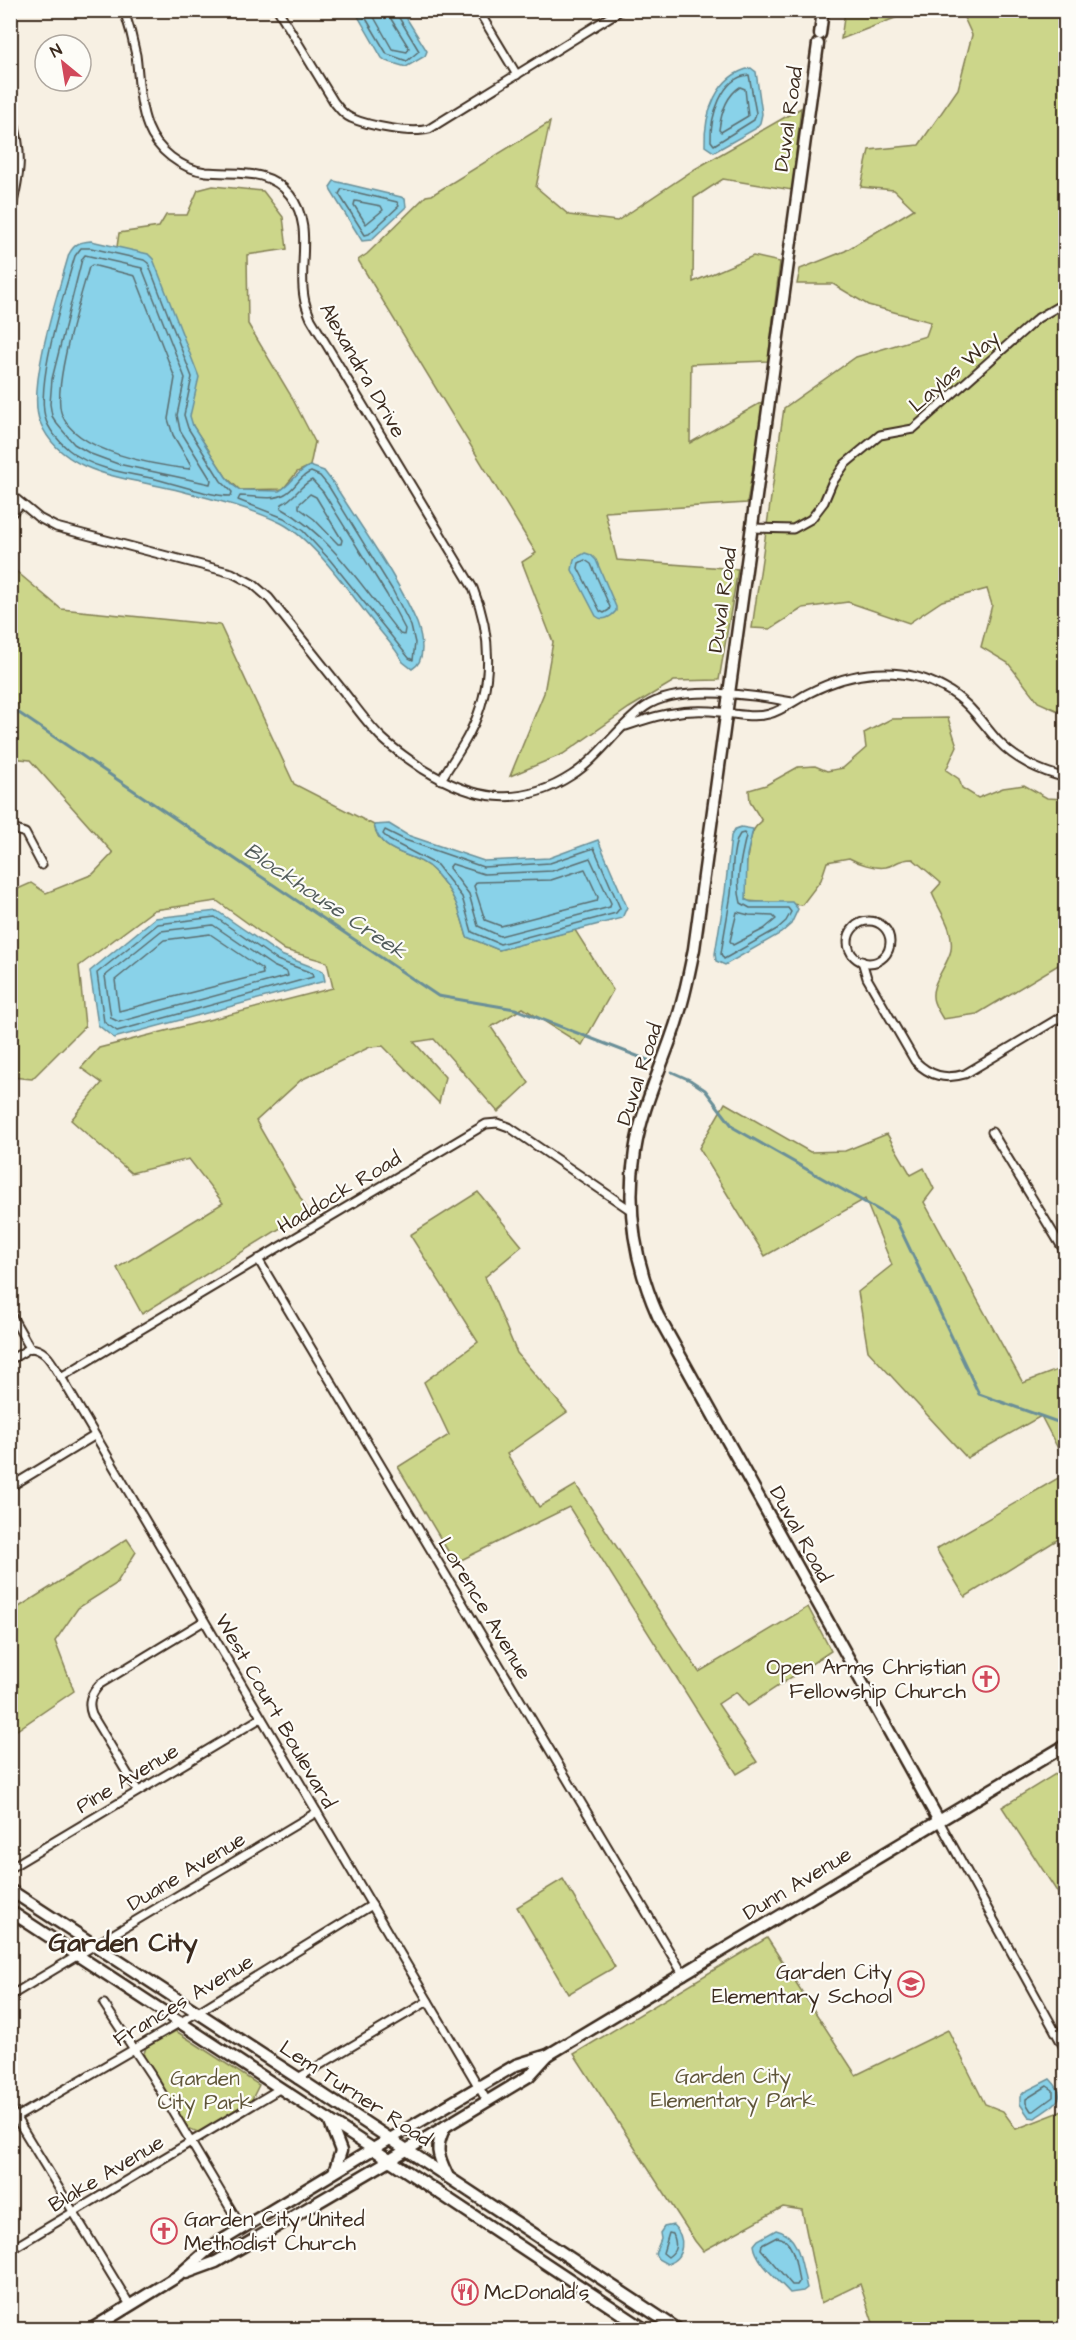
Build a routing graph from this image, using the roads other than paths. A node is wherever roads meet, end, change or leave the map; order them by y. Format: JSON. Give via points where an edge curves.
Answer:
{"nodes":[{"id":1,"x":124,"y":10,"type":"edge"},
{"id":2,"x":278,"y":10,"type":"edge"},
{"id":3,"x":478,"y":10,"type":"edge"},
{"id":4,"x":621,"y":10,"type":"edge"},
{"id":5,"x":823,"y":10,"type":"edge"},
{"id":6,"x":517,"y":75,"type":"junction"},
{"id":7,"x":10,"y":109,"type":"edge"},
{"id":8,"x":10,"y":215,"type":"edge"},
{"id":9,"x":1065,"y":302,"type":"edge"},
{"id":10,"x":10,"y":494,"type":"edge"},
{"id":11,"x":21,"y":504,"type":"junction"},
{"id":12,"x":10,"y":515,"type":"edge"},
{"id":13,"x":752,"y":528,"type":"junction"},
{"id":14,"x":728,"y":695,"type":"junction"},
{"id":15,"x":792,"y":702,"type":"junction"},
{"id":16,"x":726,"y":712,"type":"junction"},
{"id":17,"x":624,"y":727,"type":"junction"},
{"id":18,"x":1065,"y":778,"type":"edge"},
{"id":19,"x":441,"y":780,"type":"junction"},
{"id":20,"x":10,"y":828,"type":"edge"},
{"id":21,"x":42,"y":865,"type":"dead end"},
{"id":22,"x":862,"y":962,"type":"junction"},
{"id":23,"x":1065,"y":1014,"type":"edge"},
{"id":24,"x":992,"y":1132,"type":"dead end"},
{"id":25,"x":632,"y":1211,"type":"junction"},
{"id":26,"x":1065,"y":1254,"type":"edge"},
{"id":27,"x":258,"y":1259,"type":"junction"},
{"id":28,"x":10,"y":1313,"type":"edge"},
{"id":29,"x":30,"y":1348,"type":"junction"},
{"id":30,"x":10,"y":1360,"type":"edge"},
{"id":31,"x":61,"y":1377,"type":"junction"},
{"id":32,"x":94,"y":1436,"type":"junction"},
{"id":33,"x":10,"y":1486,"type":"edge"},
{"id":34,"x":204,"y":1621,"type":"junction"},
{"id":35,"x":261,"y":1718,"type":"junction"},
{"id":36,"x":1065,"y":1745,"type":"edge"},
{"id":37,"x":138,"y":1791,"type":"junction"},
{"id":38,"x":317,"y":1812,"type":"junction"},
{"id":39,"x":939,"y":1821,"type":"junction"},
{"id":40,"x":10,"y":1868,"type":"edge"},
{"id":41,"x":10,"y":1890,"type":"edge"},
{"id":42,"x":372,"y":1905,"type":"junction"},
{"id":43,"x":10,"y":1911,"type":"edge"},
{"id":44,"x":95,"y":1945,"type":"junction"},
{"id":45,"x":78,"y":1955,"type":"junction"},
{"id":46,"x":684,"y":1974,"type":"junction"},
{"id":47,"x":10,"y":1996,"type":"edge"},
{"id":48,"x":428,"y":2001,"type":"junction"},
{"id":49,"x":104,"y":2004,"type":"dead end"},
{"id":50,"x":198,"y":2012,"type":"junction"},
{"id":51,"x":181,"y":2022,"type":"junction"},
{"id":52,"x":134,"y":2049,"type":"junction"},
{"id":53,"x":1065,"y":2050,"type":"edge"},
{"id":54,"x":548,"y":2055,"type":"junction"},
{"id":55,"x":298,"y":2078,"type":"junction"},
{"id":56,"x":478,"y":2086,"type":"junction"},
{"id":57,"x":280,"y":2088,"type":"junction"},
{"id":58,"x":487,"y":2101,"type":"junction"},
{"id":59,"x":10,"y":2108,"type":"edge"},
{"id":60,"x":14,"y":2120,"type":"edge"},
{"id":61,"x":329,"y":2120,"type":"junction"},
{"id":62,"x":446,"y":2126,"type":"junction"},
{"id":63,"x":390,"y":2139,"type":"junction"},
{"id":64,"x":191,"y":2143,"type":"junction"},
{"id":65,"x":373,"y":2149,"type":"junction"},
{"id":66,"x":406,"y":2150,"type":"junction"},
{"id":67,"x":390,"y":2160,"type":"junction"},
{"id":68,"x":334,"y":2172,"type":"junction"},
{"id":69,"x":448,"y":2177,"type":"junction"},
{"id":70,"x":73,"y":2212,"type":"junction"},
{"id":71,"x":242,"y":2228,"type":"junction"},
{"id":72,"x":10,"y":2250,"type":"edge"},
{"id":73,"x":178,"y":2276,"type":"junction"},
{"id":74,"x":130,"y":2306,"type":"junction"},
{"id":75,"x":658,"y":2315,"type":"junction"},
{"id":76,"x":90,"y":2330,"type":"edge"},
{"id":77,"x":648,"y":2330,"type":"edge"},
{"id":78,"x":679,"y":2330,"type":"edge"}],
"edges":[{"from":1,"to":19,"type":"street","name":"Alexandra Drive","via":[[135,52],[143,111],[148,128],[166,153],[192,169],[269,178],[297,205],[304,232],[303,296],[311,319],[473,588],[488,641],[487,676],[470,732]]},
{"from":2,"to":6,"type":"street","via":[[334,102],[351,118],[419,132]]},
{"from":3,"to":6,"type":"street"},
{"from":4,"to":6,"type":"street"},
{"from":5,"to":13,"type":"main road","name":"Duval Road"},
{"from":7,"to":8,"type":"street","via":[[21,159]]},
{"from":9,"to":13,"type":"street","name":"Laylas Way","via":[[1038,318],[913,429],[880,435],[845,464],[811,519],[793,529]]},
{"from":10,"to":11,"type":"street"},
{"from":11,"to":12,"type":"street"},
{"from":11,"to":19,"type":"street","via":[[56,527],[232,573],[253,584],[269,598],[381,737]]},
{"from":13,"to":14,"type":"main road","name":"Duval Road"},
{"from":14,"to":15,"type":"street"},
{"from":14,"to":16,"type":"main road","name":"Duval Road"},
{"from":14,"to":17,"type":"street","via":[[696,693],[668,697],[644,708]]},
{"from":15,"to":16,"type":"street","via":[[770,714]]},
{"from":15,"to":18,"type":"street","via":[[823,686],[860,675],[891,672],[918,677],[964,701],[999,742],[1024,762]]},
{"from":16,"to":17,"type":"street","via":[[672,712]]},
{"from":16,"to":25,"type":"main road","name":"Duval Road","via":[[694,949],[685,996],[639,1132],[632,1176]]},
{"from":17,"to":19,"type":"street","via":[[573,775],[538,791],[519,796],[482,795]]},
{"from":20,"to":21,"type":"street","via":[[25,833]]},
{"from":22,"to":22,"type":"street","via":[[881,959],[889,949],[890,935],[881,923],[860,923],[850,934],[851,953]]},
{"from":22,"to":23,"type":"street","via":[[867,978],[915,1061],[935,1075],[965,1074]]},
{"from":24,"to":26,"type":"street"},
{"from":25,"to":27,"type":"street","name":"Haddock Road","via":[[509,1127],[486,1124]]},
{"from":25,"to":39,"type":"main road","name":"Duval Road","via":[[638,1257],[658,1316]]},
{"from":27,"to":31,"type":"street","name":"Haddock Road"},
{"from":27,"to":46,"type":"street","name":"Lorence Avenue"},
{"from":28,"to":29,"type":"street"},
{"from":29,"to":30,"type":"street"},
{"from":29,"to":31,"type":"street","name":"West Court Boulevard","via":[[45,1353]]},
{"from":31,"to":32,"type":"street","name":"West Court Boulevard"},
{"from":32,"to":33,"type":"street"},
{"from":32,"to":34,"type":"street","name":"West Court Boulevard"},
{"from":34,"to":35,"type":"street","name":"West Court Boulevard"},
{"from":34,"to":37,"type":"street","via":[[100,1684],[90,1699],[92,1715]]},
{"from":35,"to":37,"type":"street","name":"Pine Avenue"},
{"from":35,"to":38,"type":"street","name":"West Court Boulevard"},
{"from":36,"to":39,"type":"main road","name":"Dunn Avenue"},
{"from":37,"to":40,"type":"street","name":"Pine Avenue"},
{"from":38,"to":42,"type":"street","name":"West Court Boulevard"},
{"from":38,"to":44,"type":"street","name":"Duane Avenue"},
{"from":39,"to":46,"type":"main road","name":"Dunn Avenue"},
{"from":39,"to":53,"type":"street","name":"Duval Road"},
{"from":41,"to":44,"type":"main road","name":"Lem Turner Road"},
{"from":42,"to":48,"type":"street","name":"West Court Boulevard"},
{"from":42,"to":50,"type":"street","name":"Frances Avenue"},
{"from":43,"to":45,"type":"main road","name":"Lem Turner Road"},
{"from":44,"to":45,"type":"street","name":"Duane Avenue"},
{"from":44,"to":50,"type":"main road","name":"Lem Turner Road"},
{"from":45,"to":47,"type":"street","name":"Duane Avenue"},
{"from":45,"to":51,"type":"main road","name":"Lem Turner Road"},
{"from":46,"to":54,"type":"main road","name":"Dunn Avenue"},
{"from":48,"to":55,"type":"street"},
{"from":48,"to":56,"type":"street","name":"West Court Boulevard"},
{"from":49,"to":52,"type":"street"},
{"from":50,"to":51,"type":"street","name":"Frances Avenue"},
{"from":50,"to":55,"type":"main road","name":"Lem Turner Road"},
{"from":51,"to":52,"type":"street","name":"Frances Avenue"},
{"from":51,"to":57,"type":"main road","name":"Lem Turner Road"},
{"from":52,"to":60,"type":"street","name":"Frances Avenue"},
{"from":52,"to":64,"type":"street"},
{"from":54,"to":56,"type":"main road","name":"Dunn Avenue","via":[[516,2064]]},
{"from":54,"to":58,"type":"main road","name":"Dunn Avenue","via":[[529,2076]]},
{"from":55,"to":63,"type":"main road","name":"Lem Turner Road"},
{"from":56,"to":58,"type":"street","name":"West Court Boulevard"},
{"from":56,"to":63,"type":"main road","name":"Dunn Avenue"},
{"from":57,"to":61,"type":"main road","name":"Lem Turner Road"},
{"from":57,"to":64,"type":"street","name":"Blake Avenue"},
{"from":58,"to":62,"type":"main road","name":"Dunn Avenue"},
{"from":59,"to":60,"type":"street"},
{"from":60,"to":70,"type":"street"},
{"from":61,"to":65,"type":"main road","name":"Lem Turner Road"},
{"from":61,"to":68,"type":"main road","via":[[341,2151]]},
{"from":62,"to":66,"type":"main road","name":"Dunn Avenue"},
{"from":62,"to":69,"type":"main road","via":[[438,2152]]},
{"from":63,"to":65,"type":"main road","name":"Dunn Avenue"},
{"from":63,"to":66,"type":"main road","name":"Lem Turner Road"},
{"from":64,"to":70,"type":"street","name":"Blake Avenue"},
{"from":64,"to":71,"type":"street"},
{"from":65,"to":67,"type":"main road","name":"Lem Turner Road"},
{"from":65,"to":68,"type":"main road","name":"Dunn Avenue"},
{"from":66,"to":67,"type":"main road","name":"Dunn Avenue"},
{"from":66,"to":69,"type":"main road","name":"Lem Turner Road"},
{"from":67,"to":73,"type":"main road","name":"Dunn Avenue","via":[[216,2262]]},
{"from":67,"to":77,"type":"main road","name":"Lem Turner Road"},
{"from":68,"to":71,"type":"main road","name":"Dunn Avenue"},
{"from":69,"to":75,"type":"main road","name":"Lem Turner Road"},
{"from":70,"to":72,"type":"street","name":"Blake Avenue"},
{"from":70,"to":74,"type":"street"},
{"from":71,"to":73,"type":"main road","name":"Dunn Avenue","via":[[211,2247]]},
{"from":73,"to":74,"type":"main road","name":"Dunn Avenue"},
{"from":74,"to":76,"type":"main road","name":"Dunn Avenue"},
{"from":75,"to":77,"type":"main road"},
{"from":75,"to":78,"type":"main road","name":"Lem Turner Road"}]}
